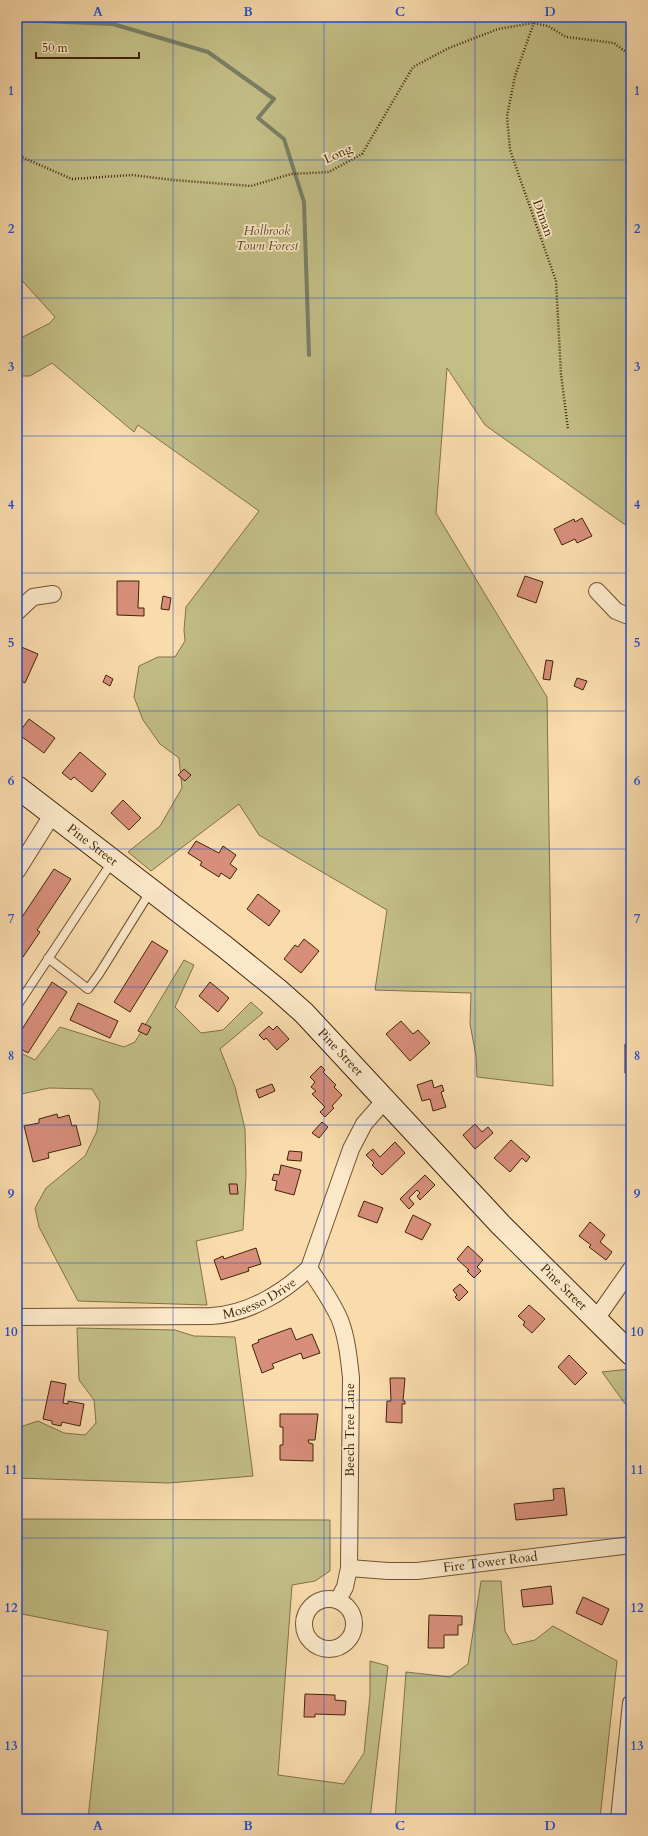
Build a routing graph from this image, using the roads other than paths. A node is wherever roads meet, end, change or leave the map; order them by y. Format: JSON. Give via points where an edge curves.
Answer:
{"nodes":[{"id":1,"x":596,"y":591,"type":"dead end"},
{"id":2,"x":53,"y":594,"type":"dead end"},
{"id":3,"x":17,"y":612,"type":"edge"},
{"id":4,"x":631,"y":617,"type":"edge"},
{"id":5,"x":17,"y":787,"type":"edge"},
{"id":6,"x":52,"y":815,"type":"junction"},
{"id":7,"x":113,"y":861,"type":"junction"},
{"id":8,"x":17,"y":871,"type":"edge"},
{"id":9,"x":151,"y":891,"type":"junction"},
{"id":10,"x":48,"y":958,"type":"junction"},
{"id":11,"x":17,"y":1006,"type":"edge"},
{"id":12,"x":385,"y":1100,"type":"junction"},
{"id":13,"x":309,"y":1268,"type":"junction"},
{"id":14,"x":631,"y":1269,"type":"edge"},
{"id":15,"x":17,"y":1317,"type":"edge"},
{"id":16,"x":596,"y":1319,"type":"junction"},
{"id":17,"x":631,"y":1354,"type":"edge"},
{"id":18,"x":631,"y":1545,"type":"edge"},
{"id":19,"x":349,"y":1568,"type":"junction"},
{"id":20,"x":338,"y":1600,"type":"dead end"},
{"id":21,"x":631,"y":1703,"type":"edge"},
{"id":22,"x":619,"y":1819,"type":"edge"}],
"edges":[{"from":1,"to":4,"type":"street","via":[[616,611]]},
{"from":2,"to":3,"type":"street","via":[[33,597]]},
{"from":5,"to":6,"type":"main road","name":"Pine Street"},
{"from":6,"to":7,"type":"main road","name":"Pine Street"},
{"from":6,"to":8,"type":"street"},
{"from":7,"to":9,"type":"main road","name":"Pine Street"},
{"from":7,"to":10,"type":"lane"},
{"from":9,"to":10,"type":"lane","via":[[88,988]]},
{"from":9,"to":12,"type":"main road","name":"Pine Street","via":[[277,989],[321,1031]]},
{"from":10,"to":11,"type":"lane"},
{"from":12,"to":13,"type":"street","name":"Mosesso Drive","via":[[364,1124],[351,1149]]},
{"from":12,"to":16,"type":"main road","name":"Pine Street","via":[[501,1225]]},
{"from":13,"to":15,"type":"street","name":"Mosesso Drive","via":[[298,1279],[258,1304],[227,1315]]},
{"from":13,"to":19,"type":"street","name":"Beech Tree Lane","via":[[334,1307],[348,1354],[351,1378]]},
{"from":14,"to":16,"type":"street"},
{"from":16,"to":17,"type":"main road","name":"Pine Street"},
{"from":18,"to":19,"type":"street","name":"Fire Tower Road","via":[[416,1571]]},
{"from":19,"to":20,"type":"street","name":"Beech Tree Lane","via":[[345,1587]]},
{"from":21,"to":22,"type":"street"}]}
